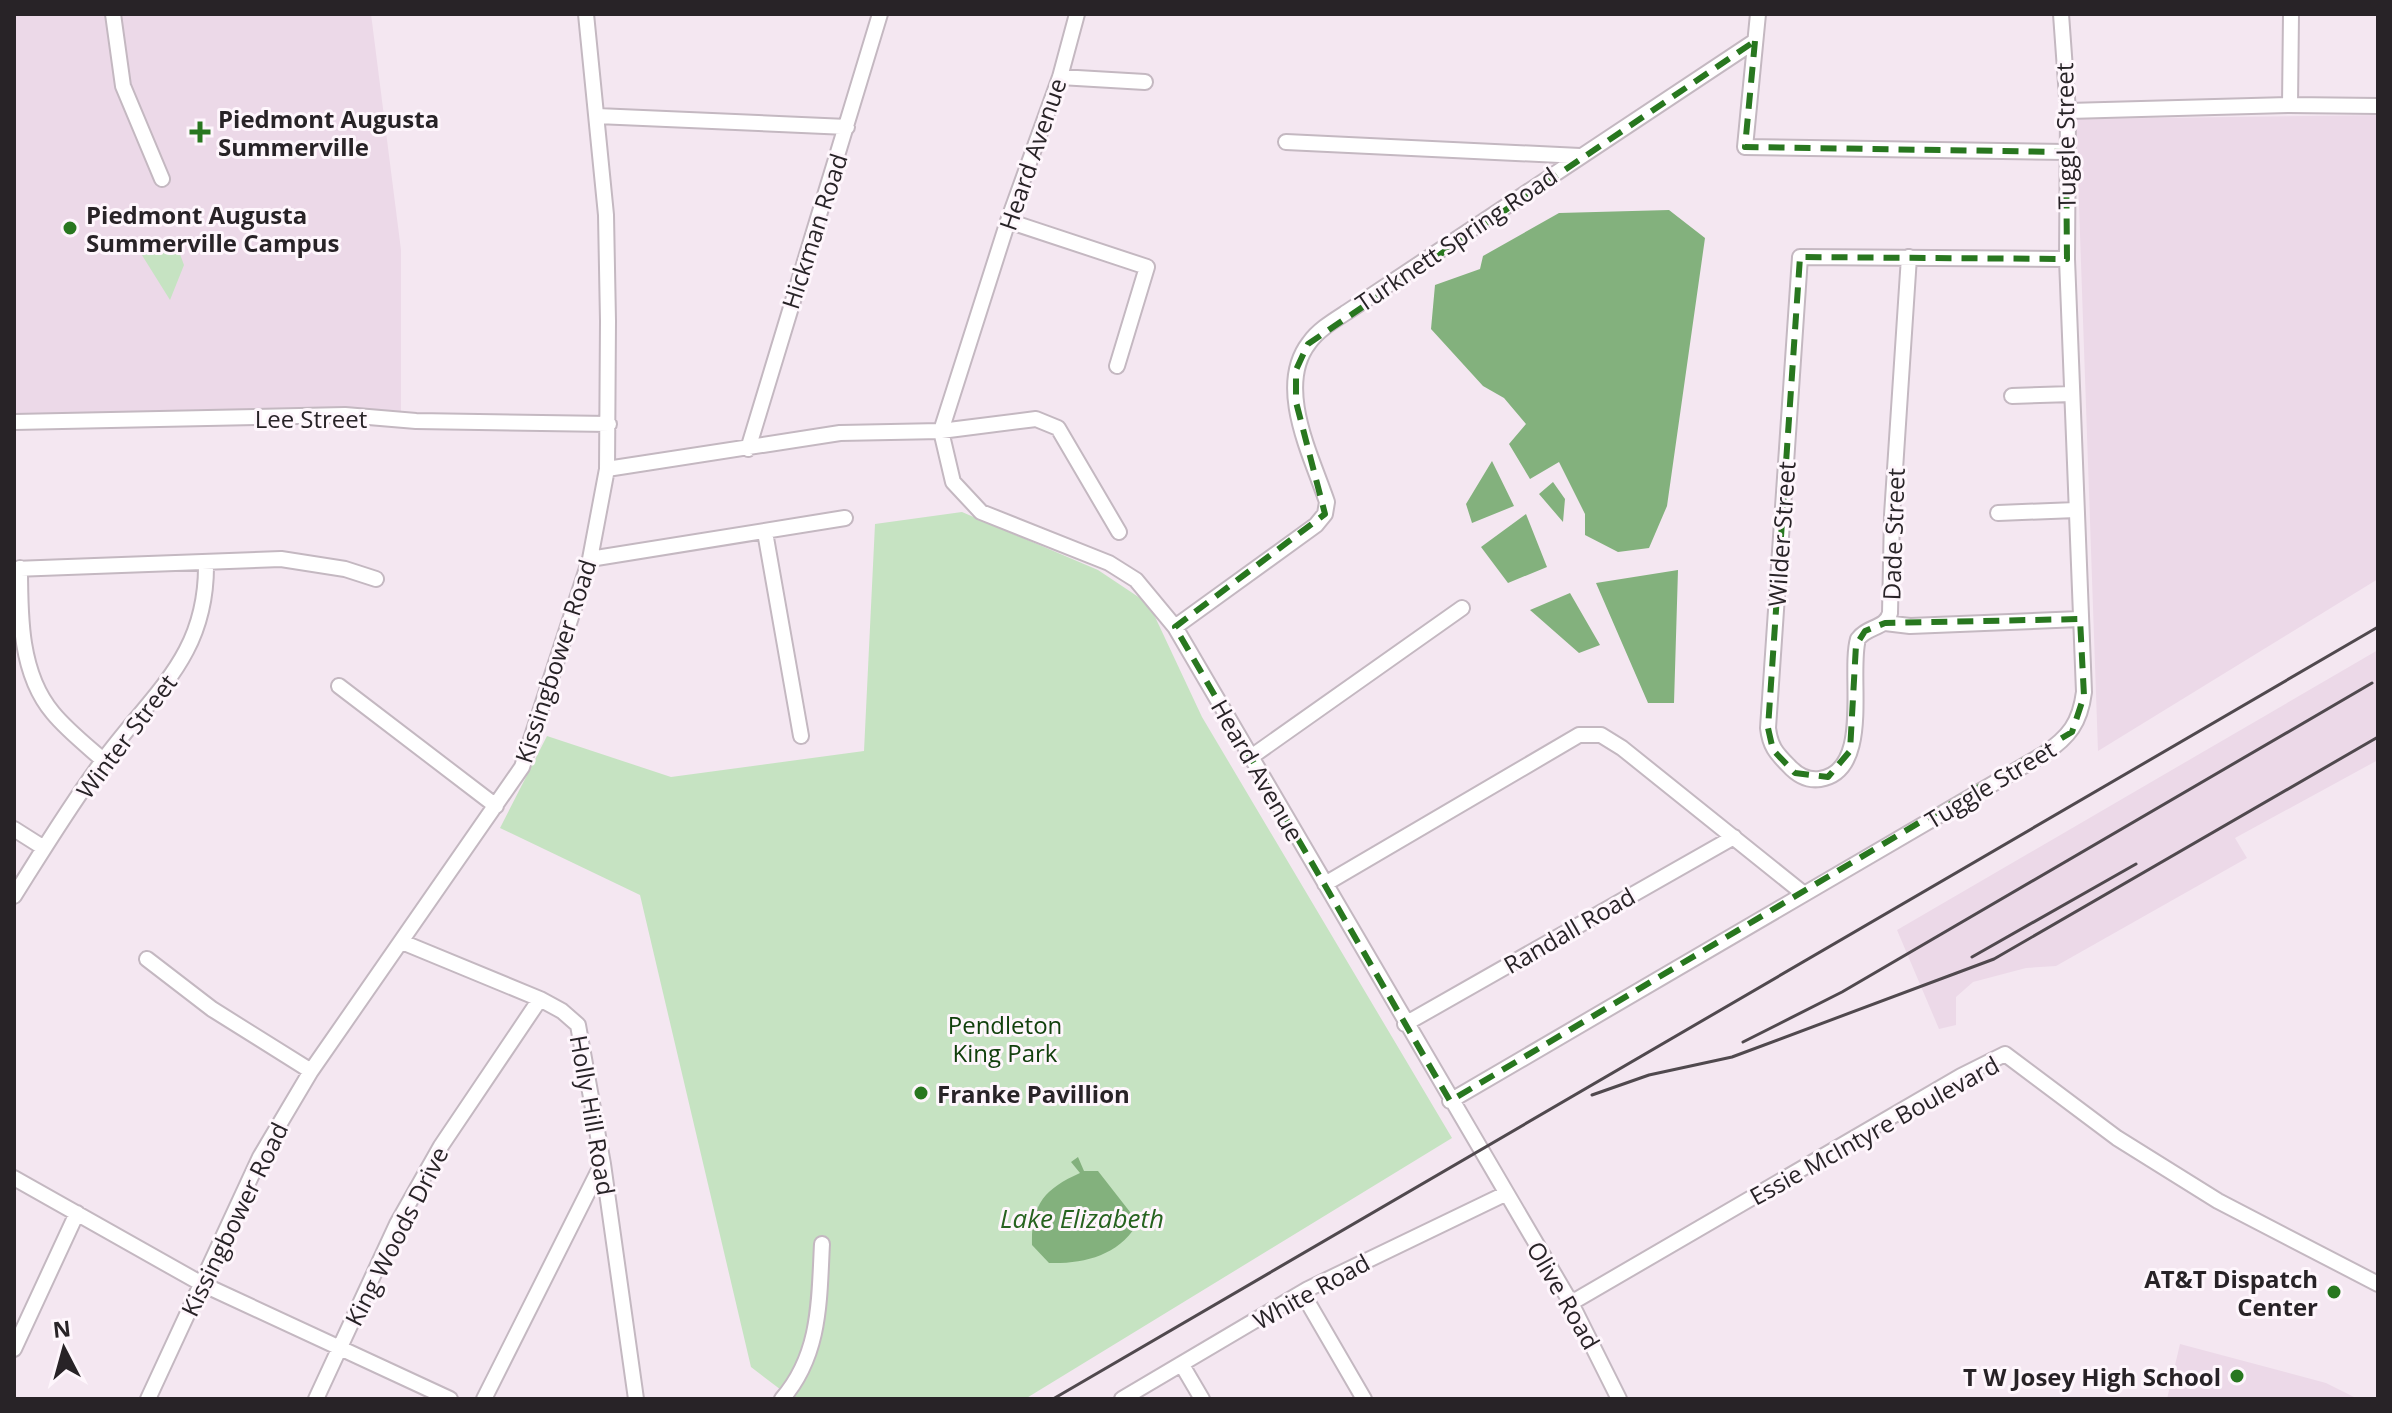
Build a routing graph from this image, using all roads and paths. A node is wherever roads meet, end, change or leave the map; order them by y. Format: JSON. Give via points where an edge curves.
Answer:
{"nodes":[{"id":1,"x":113,"y":14,"type":"edge"},
{"id":2,"x":586,"y":14,"type":"edge"},
{"id":3,"x":880,"y":14,"type":"edge"},
{"id":4,"x":1077,"y":14,"type":"edge"},
{"id":5,"x":1758,"y":14,"type":"edge"},
{"id":6,"x":2061,"y":14,"type":"edge"},
{"id":7,"x":2291,"y":14,"type":"edge"},
{"id":8,"x":1755,"y":41,"type":"junction"},
{"id":9,"x":1060,"y":77,"type":"junction"},
{"id":10,"x":1145,"y":82,"type":"dead end"},
{"id":11,"x":2290,"y":105,"type":"junction"},
{"id":12,"x":2378,"y":106,"type":"edge"},
{"id":13,"x":2068,"y":111,"type":"junction"},
{"id":14,"x":597,"y":116,"type":"junction"},
{"id":15,"x":847,"y":127,"type":"junction"},
{"id":16,"x":1286,"y":142,"type":"dead end"},
{"id":17,"x":2066,"y":152,"type":"junction"},
{"id":18,"x":1581,"y":156,"type":"junction"},
{"id":19,"x":162,"y":179,"type":"dead end"},
{"id":20,"x":1008,"y":221,"type":"junction"},
{"id":21,"x":1909,"y":257,"type":"junction"},
{"id":22,"x":2067,"y":259,"type":"junction"},
{"id":23,"x":1117,"y":366,"type":"dead end"},
{"id":24,"x":2072,"y":394,"type":"junction"},
{"id":25,"x":2012,"y":396,"type":"dead end"},
{"id":26,"x":14,"y":422,"type":"edge"},
{"id":27,"x":609,"y":424,"type":"junction"},
{"id":28,"x":941,"y":431,"type":"junction"},
{"id":29,"x":748,"y":449,"type":"junction"},
{"id":30,"x":607,"y":469,"type":"junction"},
{"id":31,"x":2076,"y":510,"type":"junction"},
{"id":32,"x":1998,"y":513,"type":"dead end"},
{"id":33,"x":845,"y":518,"type":"dead end"},
{"id":34,"x":765,"y":532,"type":"junction"},
{"id":35,"x":1119,"y":532,"type":"dead end"},
{"id":36,"x":590,"y":559,"type":"junction"},
{"id":37,"x":206,"y":564,"type":"junction"},
{"id":38,"x":17,"y":568,"type":"edge"},
{"id":39,"x":376,"y":579,"type":"dead end"},
{"id":40,"x":1462,"y":608,"type":"dead end"},
{"id":41,"x":2080,"y":619,"type":"junction"},
{"id":42,"x":1885,"y":623,"type":"junction"},
{"id":43,"x":1175,"y":627,"type":"junction"},
{"id":44,"x":339,"y":686,"type":"dead end"},
{"id":45,"x":801,"y":736,"type":"dead end"},
{"id":46,"x":1251,"y":757,"type":"junction"},
{"id":47,"x":103,"y":760,"type":"junction"},
{"id":48,"x":1822,"y":779,"type":"joint"},
{"id":49,"x":496,"y":806,"type":"junction"},
{"id":50,"x":14,"y":829,"type":"edge"},
{"id":51,"x":1734,"y":837,"type":"junction"},
{"id":52,"x":44,"y":848,"type":"junction"},
{"id":53,"x":1325,"y":884,"type":"junction"},
{"id":54,"x":1804,"y":894,"type":"junction"},
{"id":55,"x":14,"y":896,"type":"edge"},
{"id":56,"x":402,"y":942,"type":"junction"},
{"id":57,"x":147,"y":959,"type":"dead end"},
{"id":58,"x":540,"y":999,"type":"junction"},
{"id":59,"x":1405,"y":1024,"type":"junction"},
{"id":60,"x":311,"y":1071,"type":"junction"},
{"id":61,"x":1450,"y":1101,"type":"junction"},
{"id":62,"x":603,"y":1164,"type":"junction"},
{"id":63,"x":14,"y":1178,"type":"edge"},
{"id":64,"x":1505,"y":1194,"type":"junction"},
{"id":65,"x":77,"y":1213,"type":"junction"},
{"id":66,"x":822,"y":1244,"type":"dead end"},
{"id":67,"x":202,"y":1284,"type":"junction"},
{"id":68,"x":2378,"y":1284,"type":"edge"},
{"id":69,"x":1303,"y":1294,"type":"junction"},
{"id":70,"x":1571,"y":1303,"type":"junction"},
{"id":71,"x":340,"y":1348,"type":"junction"},
{"id":72,"x":14,"y":1349,"type":"edge"},
{"id":73,"x":1182,"y":1365,"type":"junction"},
{"id":74,"x":148,"y":1399,"type":"edge"},
{"id":75,"x":316,"y":1399,"type":"edge"},
{"id":76,"x":450,"y":1399,"type":"edge"},
{"id":77,"x":484,"y":1399,"type":"edge"},
{"id":78,"x":636,"y":1399,"type":"edge"},
{"id":79,"x":782,"y":1399,"type":"edge"},
{"id":80,"x":1122,"y":1399,"type":"edge"},
{"id":81,"x":1202,"y":1399,"type":"edge"},
{"id":82,"x":1364,"y":1399,"type":"edge"},
{"id":83,"x":1619,"y":1399,"type":"edge"}],
"edges":[{"from":1,"to":19,"type":"street","via":[[123,86]]},
{"from":2,"to":14,"type":"street","name":"Kissingbower Road"},
{"from":3,"to":15,"type":"street","name":"Hickman Road"},
{"from":4,"to":9,"type":"street","name":"Heard Avenue"},
{"from":5,"to":8,"type":"street"},
{"from":6,"to":13,"type":"street","name":"Tuggle Street"},
{"from":7,"to":11,"type":"street"},
{"from":8,"to":17,"type":"street","via":[[1745,147]]},
{"from":8,"to":18,"type":"street","name":"Turknett Spring Road"},
{"from":9,"to":10,"type":"street"},
{"from":9,"to":20,"type":"street","name":"Heard Avenue"},
{"from":11,"to":12,"type":"street"},
{"from":11,"to":13,"type":"street"},
{"from":13,"to":17,"type":"street","name":"Tuggle Street"},
{"from":14,"to":15,"type":"street"},
{"from":14,"to":27,"type":"street","name":"Kissingbower Road","via":[[606,215]]},
{"from":15,"to":29,"type":"street","name":"Hickman Road"},
{"from":16,"to":18,"type":"street"},
{"from":17,"to":22,"type":"street","name":"Tuggle Street"},
{"from":18,"to":43,"type":"street","name":"Turknett Spring Road","via":[[1347,312],[1308,344],[1296,370],[1296,402],[1327,502],[1325,514]]},
{"from":20,"to":23,"type":"street","via":[[1147,267]]},
{"from":20,"to":28,"type":"street","name":"Heard Avenue"},
{"from":21,"to":22,"type":"street"},
{"from":21,"to":42,"type":"street","name":"Dade Street","via":[[1892,515],[1892,605]]},
{"from":21,"to":48,"type":"street","name":"Wilder Street","via":[[1800,257],[1768,728],[1773,750],[1795,773]]},
{"from":22,"to":24,"type":"street","name":"Tuggle Street"},
{"from":24,"to":25,"type":"street"},
{"from":24,"to":31,"type":"street","name":"Tuggle Street"},
{"from":26,"to":27,"type":"street","name":"Lee Street","via":[[345,415]]},
{"from":27,"to":30,"type":"street","name":"Kissingbower Road"},
{"from":28,"to":29,"type":"street","via":[[840,433]]},
{"from":28,"to":35,"type":"street","via":[[1048,421],[1058,428]]},
{"from":28,"to":43,"type":"street","name":"Heard Avenue","via":[[953,482],[981,512],[1109,563],[1136,580]]},
{"from":29,"to":30,"type":"street"},
{"from":30,"to":36,"type":"street","name":"Kissingbower Road"},
{"from":31,"to":32,"type":"street"},
{"from":31,"to":41,"type":"street","name":"Tuggle Street"},
{"from":33,"to":34,"type":"street"},
{"from":34,"to":36,"type":"street"},
{"from":34,"to":45,"type":"street"},
{"from":36,"to":49,"type":"street","name":"Kissingbower Road","via":[[522,767]]},
{"from":37,"to":38,"type":"street"},
{"from":37,"to":39,"type":"street","via":[[281,559]]},
{"from":37,"to":47,"type":"street","name":"Winter Street","via":[[203,613],[193,642]]},
{"from":38,"to":47,"type":"street","via":[[20,629],[35,681],[51,711]]},
{"from":40,"to":46,"type":"street"},
{"from":41,"to":42,"type":"street"},
{"from":41,"to":54,"type":"street","name":"Tuggle Street","via":[[2084,696],[2076,725],[2065,739]]},
{"from":42,"to":48,"type":"street","name":"Dade Street","via":[[1858,639],[1850,751],[1841,768]]},
{"from":43,"to":46,"type":"street","name":"Heard Avenue"},
{"from":44,"to":49,"type":"street"},
{"from":46,"to":53,"type":"street","name":"Heard Avenue"},
{"from":47,"to":52,"type":"street","name":"Winter Street"},
{"from":49,"to":56,"type":"street","name":"Kissingbower Road"},
{"from":50,"to":52,"type":"street"},
{"from":51,"to":53,"type":"street","via":[[1622,748],[1601,735],[1579,735]]},
{"from":51,"to":54,"type":"street"},
{"from":51,"to":59,"type":"street","name":"Randall Road"},
{"from":52,"to":55,"type":"street","name":"Winter Street"},
{"from":53,"to":59,"type":"street","name":"Heard Avenue"},
{"from":54,"to":61,"type":"street","name":"Tuggle Street"},
{"from":56,"to":58,"type":"street","name":"Holly Hill Road"},
{"from":56,"to":60,"type":"street","name":"Kissingbower Road"},
{"from":57,"to":60,"type":"street","via":[[212,1009]]},
{"from":58,"to":62,"type":"street","name":"Holly Hill Road","via":[[578,1025]]},
{"from":58,"to":71,"type":"street","name":"King Woods Drive","via":[[433,1159]]},
{"from":59,"to":61,"type":"street","name":"Heard Avenue"},
{"from":60,"to":67,"type":"street","name":"Kissingbower Road","via":[[260,1157]]},
{"from":61,"to":64,"type":"street","name":"Heard Avenue"},
{"from":62,"to":77,"type":"street"},
{"from":62,"to":78,"type":"street","name":"Holly Hill Road"},
{"from":63,"to":65,"type":"street"},
{"from":64,"to":69,"type":"street","name":"White Road"},
{"from":64,"to":70,"type":"street","name":"Olive Road"},
{"from":65,"to":67,"type":"street"},
{"from":65,"to":72,"type":"street"},
{"from":66,"to":79,"type":"street","via":[[817,1324],[809,1355]]},
{"from":67,"to":71,"type":"street"},
{"from":67,"to":74,"type":"street","name":"Kissingbower Road"},
{"from":68,"to":70,"type":"street","name":"Essie McIntyre Boulevard","via":[[2207,1194],[2117,1138],[2005,1054]]},
{"from":69,"to":73,"type":"street","name":"White Road"},
{"from":69,"to":82,"type":"street"},
{"from":70,"to":83,"type":"street","name":"Olive Road"},
{"from":71,"to":75,"type":"street","name":"King Woods Drive"},
{"from":71,"to":76,"type":"street"},
{"from":73,"to":80,"type":"street","name":"White Road"},
{"from":73,"to":81,"type":"street"}]}
